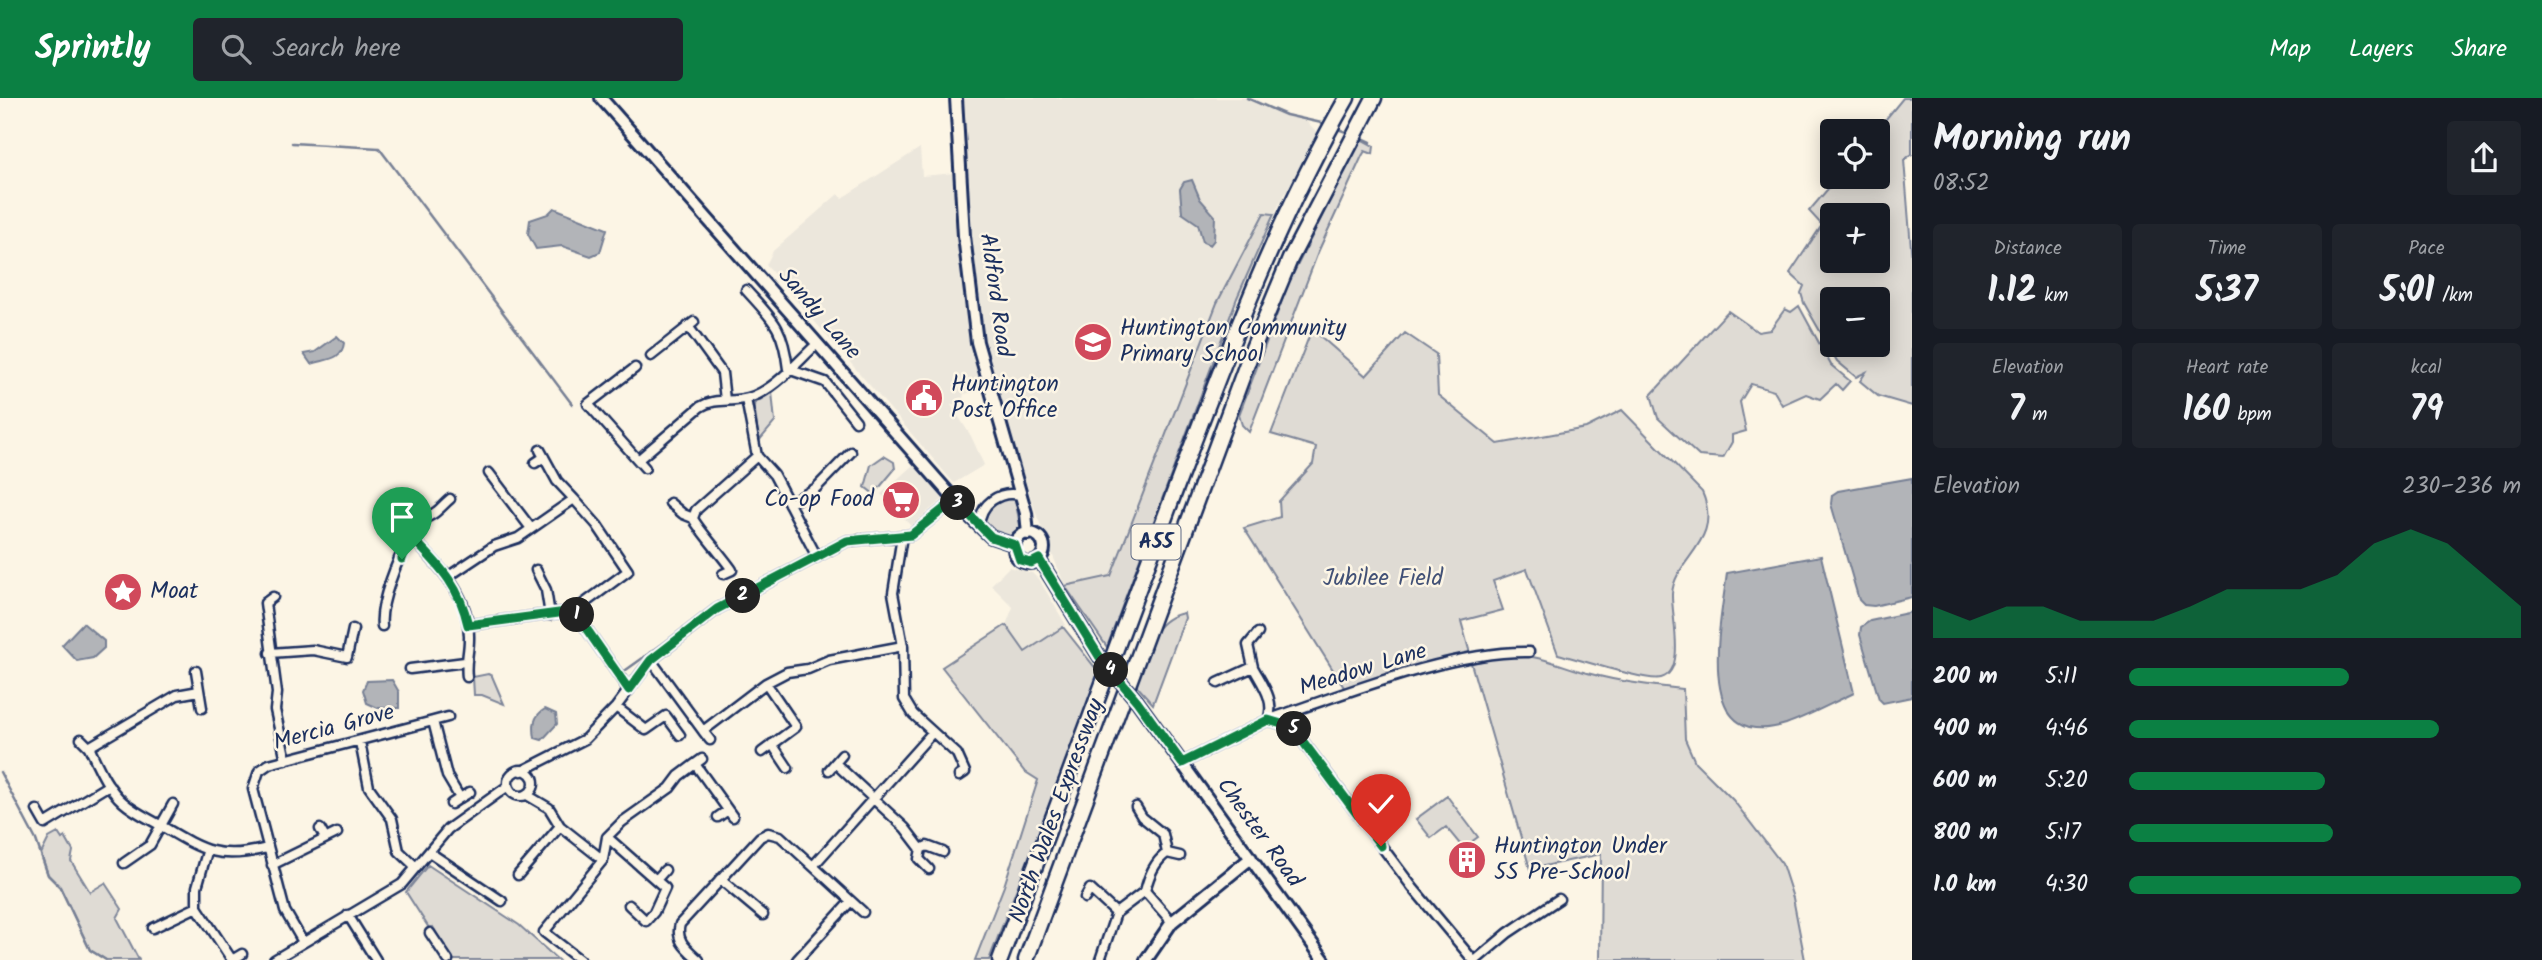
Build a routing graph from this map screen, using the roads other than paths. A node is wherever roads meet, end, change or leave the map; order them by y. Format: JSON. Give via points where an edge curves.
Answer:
{"nodes":[{"id":1,"x":601,"y":98,"type":"edge"},
{"id":2,"x":956,"y":98,"type":"edge"},
{"id":3,"x":1374,"y":98,"type":"edge"},
{"id":4,"x":1343,"y":104,"type":"edge"},
{"id":5,"x":746,"y":290,"type":"dead end"},
{"id":6,"x":817,"y":344,"type":"junction"},
{"id":7,"x":650,"y":356,"type":"dead end"},
{"id":8,"x":635,"y":368,"type":"dead end"},
{"id":9,"x":788,"y":369,"type":"junction"},
{"id":10,"x":746,"y":399,"type":"junction"},
{"id":11,"x":725,"y":400,"type":"junction"},
{"id":12,"x":856,"y":421,"type":"dead end"},
{"id":13,"x":851,"y":452,"type":"dead end"},
{"id":14,"x":757,"y":456,"type":"junction"},
{"id":15,"x":638,"y":460,"type":"junction"},
{"id":16,"x":535,"y":463,"type":"dead end"},
{"id":17,"x":645,"y":468,"type":"dead end"},
{"id":18,"x":489,"y":473,"type":"dead end"},
{"id":19,"x":1020,"y":495,"type":"junction"},
{"id":20,"x":450,"y":499,"type":"dead end"},
{"id":21,"x":574,"y":499,"type":"junction"},
{"id":22,"x":955,"y":500,"type":"junction"},
{"id":23,"x":670,"y":503,"type":"dead end"},
{"id":24,"x":789,"y":504,"type":"junction"},
{"id":25,"x":693,"y":518,"type":"junction"},
{"id":26,"x":979,"y":526,"type":"junction"},
{"id":27,"x":530,"y":527,"type":"junction"},
{"id":28,"x":1028,"y":534,"type":"junction"},
{"id":29,"x":902,"y":536,"type":"junction"},
{"id":30,"x":409,"y":540,"type":"junction"},
{"id":31,"x":1015,"y":545,"type":"junction"},
{"id":32,"x":817,"y":557,"type":"junction"},
{"id":33,"x":1039,"y":559,"type":"junction"},
{"id":34,"x":638,"y":565,"type":"dead end"},
{"id":35,"x":628,"y":571,"type":"junction"},
{"id":36,"x":723,"y":574,"type":"dead end"},
{"id":37,"x":449,"y":576,"type":"junction"},
{"id":38,"x":537,"y":576,"type":"dead end"},
{"id":39,"x":273,"y":597,"type":"dead end"},
{"id":40,"x":574,"y":611,"type":"junction"},
{"id":41,"x":550,"y":615,"type":"junction"},
{"id":42,"x":468,"y":625,"type":"junction"},
{"id":43,"x":382,"y":626,"type":"dead end"},
{"id":44,"x":353,"y":629,"type":"dead end"},
{"id":45,"x":1258,"y":633,"type":"dead end"},
{"id":46,"x":903,"y":646,"type":"junction"},
{"id":47,"x":270,"y":653,"type":"junction"},
{"id":48,"x":1529,"y":653,"type":"dead end"},
{"id":49,"x":651,"y":660,"type":"junction"},
{"id":50,"x":465,"y":662,"type":"junction"},
{"id":51,"x":421,"y":667,"type":"junction"},
{"id":52,"x":1253,"y":667,"type":"junction"},
{"id":53,"x":410,"y":669,"type":"dead end"},
{"id":54,"x":196,"y":671,"type":"dead end"},
{"id":55,"x":422,"y":677,"type":"dead end"},
{"id":56,"x":467,"y":677,"type":"dead end"},
{"id":57,"x":765,"y":683,"type":"junction"},
{"id":58,"x":1218,"y":683,"type":"dead end"},
{"id":59,"x":629,"y":690,"type":"junction"},
{"id":60,"x":199,"y":691,"type":"junction"},
{"id":61,"x":616,"y":707,"type":"junction"},
{"id":62,"x":202,"y":708,"type":"dead end"},
{"id":63,"x":448,"y":717,"type":"dead end"},
{"id":64,"x":1268,"y":720,"type":"junction"},
{"id":65,"x":433,"y":721,"type":"junction"},
{"id":66,"x":804,"y":722,"type":"dead end"},
{"id":67,"x":796,"y":727,"type":"junction"},
{"id":68,"x":702,"y":731,"type":"junction"},
{"id":69,"x":932,"y":733,"type":"junction"},
{"id":70,"x":680,"y":735,"type":"dead end"},
{"id":71,"x":81,"y":739,"type":"dead end"},
{"id":72,"x":710,"y":740,"type":"dead end"},
{"id":73,"x":360,"y":741,"type":"junction"},
{"id":74,"x":772,"y":744,"type":"junction"},
{"id":75,"x":89,"y":747,"type":"junction"},
{"id":76,"x":762,"y":752,"type":"dead end"},
{"id":77,"x":842,"y":755,"type":"dead end"},
{"id":78,"x":286,"y":760,"type":"junction"},
{"id":79,"x":1182,"y":763,"type":"junction"},
{"id":80,"x":788,"y":768,"type":"dead end"},
{"id":81,"x":526,"y":772,"type":"junction"},
{"id":82,"x":975,"y":773,"type":"dead end"},
{"id":83,"x":109,"y":785,"type":"junction"},
{"id":84,"x":510,"y":789,"type":"junction"},
{"id":85,"x":470,"y":792,"type":"dead end"},
{"id":86,"x":529,"y":795,"type":"junction"},
{"id":87,"x":873,"y":797,"type":"junction"},
{"id":88,"x":460,"y":798,"type":"junction"},
{"id":89,"x":173,"y":804,"type":"dead end"},
{"id":90,"x":451,"y":804,"type":"dead end"},
{"id":91,"x":1136,"y":807,"type":"dead end"},
{"id":92,"x":37,"y":810,"type":"dead end"},
{"id":93,"x":718,"y":817,"type":"dead end"},
{"id":94,"x":45,"y":824,"type":"junction"},
{"id":95,"x":160,"y":826,"type":"junction"},
{"id":96,"x":560,"y":826,"type":"junction"},
{"id":97,"x":320,"y":829,"type":"dead end"},
{"id":98,"x":50,"y":832,"type":"dead end"},
{"id":99,"x":337,"y":833,"type":"dead end"},
{"id":100,"x":607,"y":837,"type":"junction"},
{"id":101,"x":325,"y":838,"type":"junction"},
{"id":102,"x":267,"y":848,"type":"junction"},
{"id":103,"x":921,"y":849,"type":"junction"},
{"id":104,"x":207,"y":852,"type":"junction"},
{"id":105,"x":429,"y":852,"type":"junction"},
{"id":106,"x":943,"y":852,"type":"dead end"},
{"id":107,"x":1167,"y":853,"type":"junction"},
{"id":108,"x":1180,"y":856,"type":"dead end"},
{"id":109,"x":1251,"y":858,"type":"junction"},
{"id":110,"x":603,"y":860,"type":"junction"},
{"id":111,"x":124,"y":863,"type":"dead end"},
{"id":112,"x":272,"y":865,"type":"junction"},
{"id":113,"x":813,"y":866,"type":"junction"},
{"id":114,"x":416,"y":867,"type":"junction"},
{"id":115,"x":929,"y":869,"type":"dead end"},
{"id":116,"x":665,"y":870,"type":"dead end"},
{"id":117,"x":518,"y":875,"type":"dead end"},
{"id":118,"x":720,"y":879,"type":"junction"},
{"id":119,"x":656,"y":880,"type":"junction"},
{"id":120,"x":1088,"y":890,"type":"dead end"},
{"id":121,"x":1146,"y":891,"type":"junction"},
{"id":122,"x":1559,"y":899,"type":"dead end"},
{"id":123,"x":502,"y":901,"type":"dead end"},
{"id":124,"x":850,"y":902,"type":"junction"},
{"id":125,"x":629,"y":905,"type":"dead end"},
{"id":126,"x":197,"y":908,"type":"junction"},
{"id":127,"x":863,"y":912,"type":"dead end"},
{"id":128,"x":1116,"y":913,"type":"junction"},
{"id":129,"x":348,"y":915,"type":"junction"},
{"id":130,"x":763,"y":915,"type":"dead end"},
{"id":131,"x":1172,"y":922,"type":"junction"},
{"id":132,"x":156,"y":924,"type":"dead end"},
{"id":133,"x":430,"y":933,"type":"dead end"},
{"id":134,"x":303,"y":942,"type":"junction"},
{"id":135,"x":242,"y":954,"type":"dead end"},
{"id":136,"x":232,"y":960,"type":"edge"},
{"id":137,"x":274,"y":960,"type":"edge"},
{"id":138,"x":376,"y":960,"type":"edge"},
{"id":139,"x":448,"y":960,"type":"edge"},
{"id":140,"x":580,"y":960,"type":"edge"},
{"id":141,"x":699,"y":960,"type":"edge"},
{"id":142,"x":797,"y":960,"type":"edge"},
{"id":143,"x":1000,"y":960,"type":"edge"},
{"id":144,"x":1026,"y":960,"type":"edge"},
{"id":145,"x":1100,"y":960,"type":"edge"},
{"id":146,"x":1146,"y":960,"type":"edge"},
{"id":147,"x":1324,"y":960,"type":"edge"},
{"id":148,"x":1475,"y":960,"type":"edge"}],
"edges":[{"from":1,"to":6,"type":"main road","name":"Sandy Lane"},
{"from":2,"to":19,"type":"main road","name":"Aldford Road","via":[[964,236],[977,342]]},
{"from":3,"to":144,"type":"highway","name":"North Wales Expressway","number":"A55","via":[[1290,259],[1251,353]]},
{"from":4,"to":143,"type":"highway","name":"North Wales Expressway","number":"A55","via":[[1268,254],[1226,354]]},
{"from":5,"to":9,"type":"street","via":[[778,326]]},
{"from":6,"to":9,"type":"street"},
{"from":6,"to":22,"type":"main road","name":"Sandy Lane"},
{"from":7,"to":11,"type":"street","via":[[691,324],[722,373]]},
{"from":8,"to":15,"type":"street","via":[[584,407]]},
{"from":9,"to":10,"type":"street"},
{"from":9,"to":12,"type":"street","via":[[825,382]]},
{"from":10,"to":11,"type":"street"},
{"from":10,"to":14,"type":"street"},
{"from":11,"to":15,"type":"street","via":[[700,407]]},
{"from":13,"to":24,"type":"street","via":[[816,488]]},
{"from":14,"to":24,"type":"street","via":[[774,475]]},
{"from":14,"to":25,"type":"street","via":[[696,510]]},
{"from":15,"to":17,"type":"street"},
{"from":16,"to":21,"type":"street","via":[[542,454],[556,481]]},
{"from":18,"to":27,"type":"street"},
{"from":19,"to":26,"type":"street","via":[[1006,493],[989,503],[981,512]]},
{"from":19,"to":28,"type":"main road","name":"Aldford Road"},
{"from":20,"to":30,"type":"street","via":[[415,524]]},
{"from":21,"to":27,"type":"street"},
{"from":21,"to":35,"type":"street"},
{"from":22,"to":26,"type":"main road","name":"Sandy Lane"},
{"from":22,"to":29,"type":"street","via":[[911,535]]},
{"from":23,"to":25,"type":"street"},
{"from":24,"to":32,"type":"street"},
{"from":25,"to":36,"type":"street","via":[[736,568]]},
{"from":26,"to":31,"type":"main road","name":"Sandy Lane","via":[[991,537]]},
{"from":27,"to":37,"type":"street"},
{"from":28,"to":31,"type":"main road"},
{"from":28,"to":33,"type":"main road","via":[[1039,537],[1043,544]]},
{"from":29,"to":32,"type":"street","via":[[847,541]]},
{"from":29,"to":46,"type":"street","via":[[893,593]]},
{"from":30,"to":37,"type":"street"},
{"from":30,"to":43,"type":"street","via":[[381,611]]},
{"from":31,"to":33,"type":"main road","via":[[1020,560],[1031,563]]},
{"from":32,"to":49,"type":"street","via":[[717,609]]},
{"from":33,"to":79,"type":"main road","name":"Chester Road","bridge":true,"via":[[1099,656]]},
{"from":34,"to":35,"type":"street"},
{"from":35,"to":40,"type":"street"},
{"from":37,"to":42,"type":"street"},
{"from":38,"to":41,"type":"street"},
{"from":39,"to":47,"type":"street","via":[[261,606],[271,636]]},
{"from":40,"to":41,"type":"street"},
{"from":40,"to":59,"type":"street"},
{"from":41,"to":42,"type":"street"},
{"from":42,"to":50,"type":"street"},
{"from":44,"to":47,"type":"street","via":[[346,662],[313,650]]},
{"from":45,"to":52,"type":"street","via":[[1248,645]]},
{"from":46,"to":57,"type":"street","via":[[829,660]]},
{"from":46,"to":69,"type":"street","via":[[904,699]]},
{"from":47,"to":78,"type":"street"},
{"from":48,"to":64,"type":"street","name":"Meadow Lane","via":[[1511,652],[1428,668]]},
{"from":49,"to":59,"type":"street"},
{"from":49,"to":68,"type":"street"},
{"from":50,"to":51,"type":"street"},
{"from":50,"to":56,"type":"street"},
{"from":51,"to":53,"type":"street"},
{"from":51,"to":55,"type":"street"},
{"from":52,"to":58,"type":"street"},
{"from":52,"to":64,"type":"street","name":"Meadow Lane","via":[[1270,700]]},
{"from":54,"to":60,"type":"street"},
{"from":57,"to":67,"type":"street"},
{"from":57,"to":68,"type":"street"},
{"from":59,"to":61,"type":"street"},
{"from":60,"to":62,"type":"street"},
{"from":60,"to":75,"type":"street","via":[[177,695]]},
{"from":61,"to":70,"type":"street","via":[[646,730],[666,716]]},
{"from":61,"to":81,"type":"street","via":[[585,739]]},
{"from":63,"to":65,"type":"street","name":"Mercia Grove"},
{"from":64,"to":79,"type":"street"},
{"from":64,"to":148,"type":"street","via":[[1292,727],[1413,888]]},
{"from":65,"to":73,"type":"street","name":"Mercia Grove"},
{"from":65,"to":88,"type":"street","via":[[447,776]]},
{"from":66,"to":67,"type":"street"},
{"from":67,"to":74,"type":"street"},
{"from":68,"to":72,"type":"street"},
{"from":69,"to":82,"type":"street","via":[[957,754],[962,774]]},
{"from":69,"to":87,"type":"street"},
{"from":71,"to":75,"type":"street"},
{"from":73,"to":78,"type":"street","name":"Mercia Grove"},
{"from":73,"to":114,"type":"street","via":[[369,787],[392,819],[399,851]]},
{"from":74,"to":76,"type":"street"},
{"from":74,"to":80,"type":"street"},
{"from":75,"to":83,"type":"street"},
{"from":77,"to":87,"type":"street","via":[[832,766]]},
{"from":78,"to":102,"type":"street","name":"Mercia Grove","via":[[269,764],[253,781]]},
{"from":79,"to":109,"type":"main road","name":"Chester Road"},
{"from":81,"to":84,"type":"street","via":[[512,775]]},
{"from":81,"to":86,"type":"street","via":[[533,785]]},
{"from":83,"to":94,"type":"street"},
{"from":83,"to":95,"type":"street","via":[[122,802]]},
{"from":84,"to":86,"type":"street"},
{"from":84,"to":105,"type":"street","via":[[448,829]]},
{"from":85,"to":88,"type":"street"},
{"from":86,"to":96,"type":"street","via":[[549,808]]},
{"from":87,"to":103,"type":"street"},
{"from":87,"to":113,"type":"street"},
{"from":88,"to":90,"type":"street"},
{"from":89,"to":95,"type":"street"},
{"from":91,"to":107,"type":"street","via":[[1138,819],[1163,834]]},
{"from":92,"to":94,"type":"street"},
{"from":93,"to":100,"type":"street","via":[[730,814],[699,762]]},
{"from":94,"to":98,"type":"street"},
{"from":95,"to":104,"type":"street"},
{"from":95,"to":111,"type":"street","via":[[155,838]]},
{"from":96,"to":110,"type":"street"},
{"from":96,"to":117,"type":"street"},
{"from":97,"to":101,"type":"street"},
{"from":99,"to":101,"type":"street"},
{"from":100,"to":110,"type":"street"},
{"from":100,"to":119,"type":"street"},
{"from":101,"to":112,"type":"street"},
{"from":102,"to":104,"type":"street","via":[[234,855]]},
{"from":102,"to":112,"type":"street","name":"Mercia Grove"},
{"from":103,"to":106,"type":"street","via":[[928,846]]},
{"from":103,"to":115,"type":"street","via":[[919,859]]},
{"from":104,"to":126,"type":"street","via":[[197,887]]},
{"from":105,"to":114,"type":"street"},
{"from":105,"to":123,"type":"street"},
{"from":107,"to":108,"type":"street"},
{"from":107,"to":121,"type":"street","via":[[1149,876]]},
{"from":109,"to":131,"type":"main road"},
{"from":109,"to":147,"type":"main road","name":"Chester Road"},
{"from":110,"to":140,"type":"street","via":[[550,918],[544,932]]},
{"from":112,"to":134,"type":"street","name":"Mercia Grove","via":[[285,911]]},
{"from":113,"to":118,"type":"street","via":[[780,836],[768,833]]},
{"from":113,"to":124,"type":"street"},
{"from":114,"to":129,"type":"street","via":[[402,884]]},
{"from":116,"to":119,"type":"street"},
{"from":118,"to":130,"type":"street"},
{"from":118,"to":141,"type":"street","via":[[680,924],[682,944]]},
{"from":119,"to":125,"type":"street","via":[[665,888],[646,921]]},
{"from":120,"to":128,"type":"street"},
{"from":121,"to":128,"type":"street"},
{"from":121,"to":131,"type":"street"},
{"from":122,"to":148,"type":"street"},
{"from":124,"to":127,"type":"street"},
{"from":124,"to":142,"type":"street"},
{"from":126,"to":132,"type":"street"},
{"from":126,"to":136,"type":"street"},
{"from":128,"to":145,"type":"street"},
{"from":129,"to":134,"type":"street"},
{"from":129,"to":138,"type":"street"},
{"from":131,"to":146,"type":"main road"},
{"from":133,"to":139,"type":"street"},
{"from":134,"to":137,"type":"street"},
{"from":135,"to":136,"type":"street"}]}
